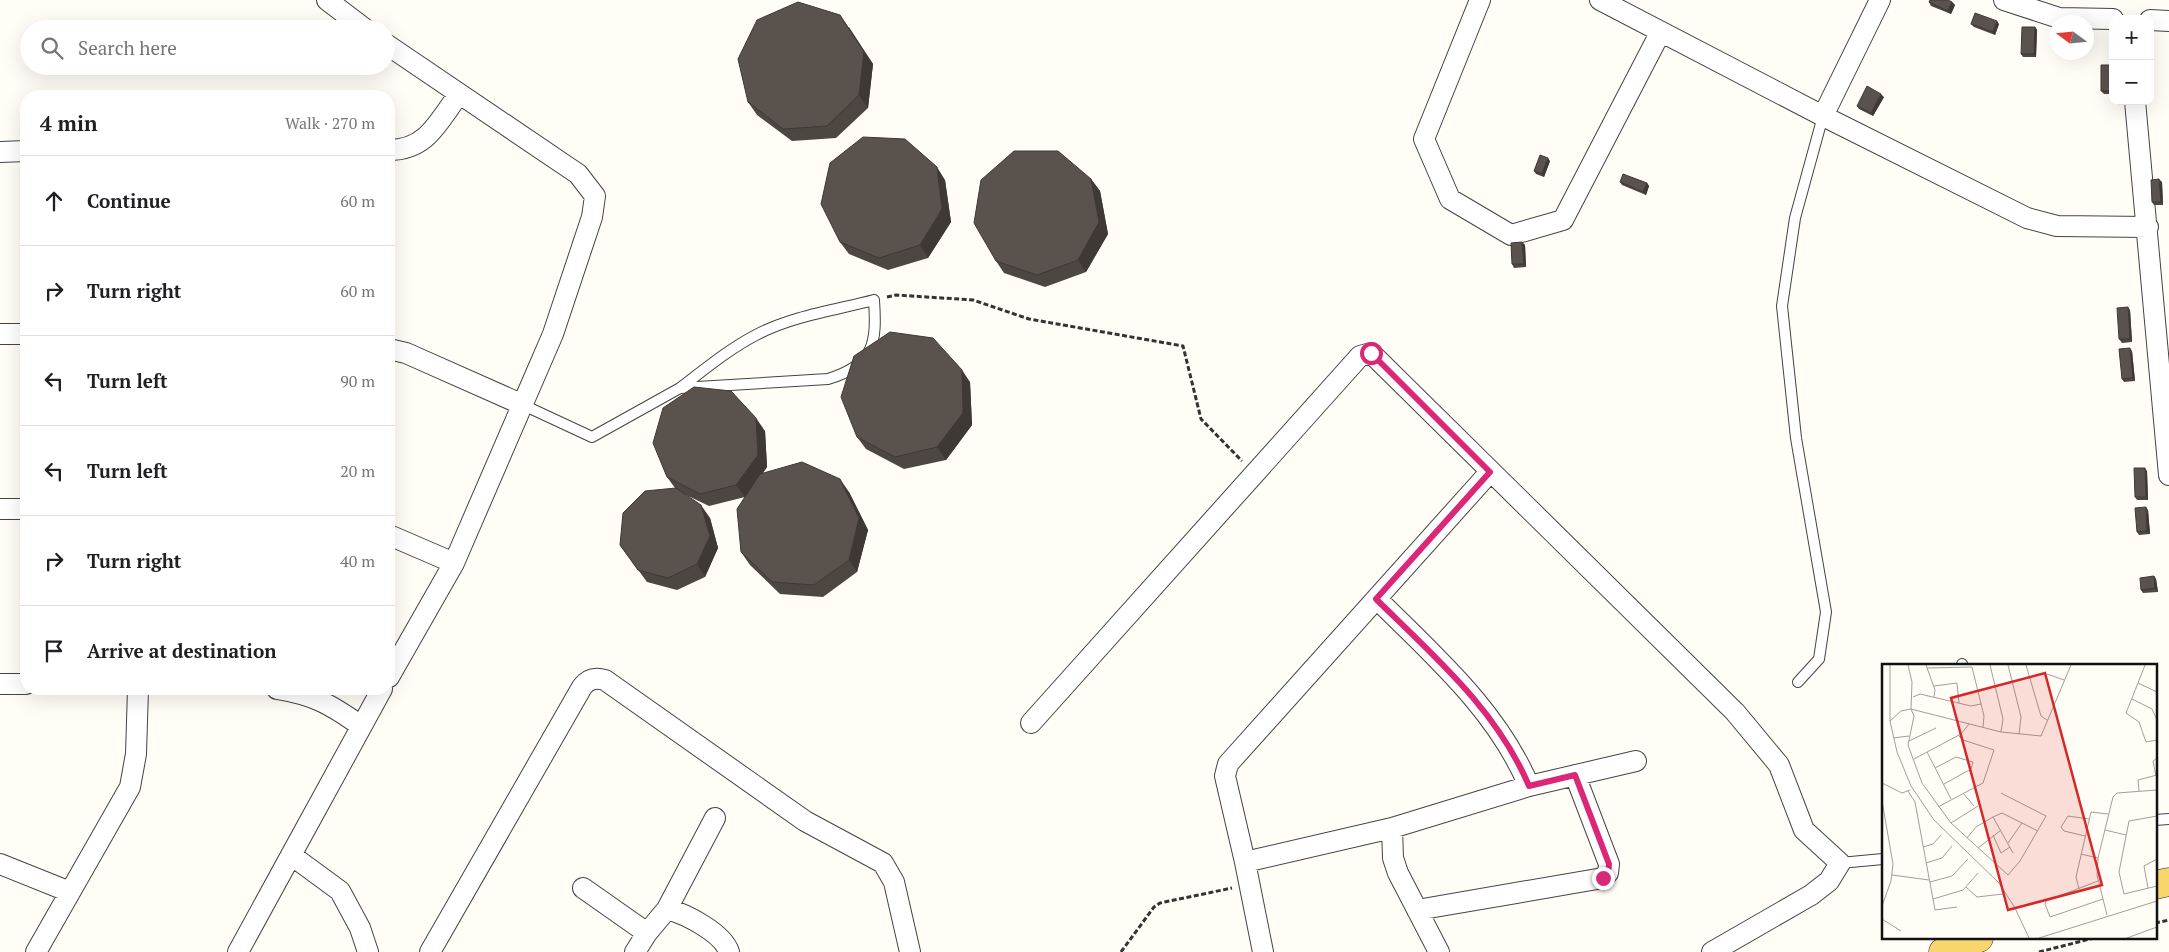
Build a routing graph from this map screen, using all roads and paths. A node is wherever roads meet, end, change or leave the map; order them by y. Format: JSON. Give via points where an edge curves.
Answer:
{"nodes":[{"id":1,"x":327,"y":0,"type":"edge"},
{"id":2,"x":1480,"y":0,"type":"edge"},
{"id":3,"x":1600,"y":0,"type":"edge"},
{"id":4,"x":1880,"y":0,"type":"edge"},
{"id":5,"x":2004,"y":0,"type":"edge"},
{"id":6,"x":2109,"y":19,"type":"edge"},
{"id":7,"x":353,"y":20,"type":"edge"},
{"id":8,"x":2154,"y":20,"type":"edge"},
{"id":9,"x":2169,"y":21,"type":"edge"},
{"id":10,"x":1660,"y":33,"type":"junction"},
{"id":11,"x":395,"y":50,"type":"edge"},
{"id":12,"x":459,"y":94,"type":"junction"},
{"id":13,"x":2135,"y":105,"type":"edge"},
{"id":14,"x":1823,"y":116,"type":"junction"},
{"id":15,"x":395,"y":150,"type":"edge"},
{"id":16,"x":0,"y":152,"type":"edge"},
{"id":17,"x":20,"y":152,"type":"edge"},
{"id":18,"x":2148,"y":227,"type":"junction"},
{"id":19,"x":874,"y":300,"type":"junction"},
{"id":20,"x":0,"y":334,"type":"edge"},
{"id":21,"x":20,"y":334,"type":"edge"},
{"id":22,"x":395,"y":350,"type":"edge"},
{"id":23,"x":680,"y":388,"type":"junction"},
{"id":24,"x":521,"y":404,"type":"junction"},
{"id":25,"x":1490,"y":472,"type":"junction"},
{"id":26,"x":1255,"y":474,"type":"junction"},
{"id":27,"x":2169,"y":475,"type":"edge"},
{"id":28,"x":0,"y":509,"type":"edge"},
{"id":29,"x":20,"y":509,"type":"edge"},
{"id":30,"x":395,"y":538,"type":"edge"},
{"id":31,"x":454,"y":563,"type":"junction"},
{"id":32,"x":1376,"y":599,"type":"junction"},
{"id":33,"x":395,"y":666,"type":"edge"},
{"id":34,"x":1798,"y":682,"type":"dead end"},
{"id":35,"x":0,"y":684,"type":"edge"},
{"id":36,"x":20,"y":684,"type":"edge"},
{"id":37,"x":138,"y":695,"type":"edge"},
{"id":38,"x":305,"y":695,"type":"edge"},
{"id":39,"x":379,"y":695,"type":"edge"},
{"id":40,"x":1031,"y":722,"type":"dead end"},
{"id":41,"x":361,"y":726,"type":"junction"},
{"id":42,"x":1636,"y":761,"type":"dead end"},
{"id":43,"x":1575,"y":775,"type":"junction"},
{"id":44,"x":1529,"y":786,"type":"junction"},
{"id":45,"x":715,"y":818,"type":"dead end"},
{"id":46,"x":2169,"y":819,"type":"edge"},
{"id":47,"x":2156,"y":820,"type":"edge"},
{"id":48,"x":1392,"y":828,"type":"junction"},
{"id":49,"x":292,"y":855,"type":"junction"},
{"id":50,"x":1882,"y":859,"type":"edge"},
{"id":51,"x":1245,"y":862,"type":"junction"},
{"id":52,"x":1840,"y":863,"type":"junction"},
{"id":53,"x":0,"y":864,"type":"edge"},
{"id":54,"x":2169,"y":882,"type":"edge"},
{"id":55,"x":1250,"y":884,"type":"junction"},
{"id":56,"x":2156,"y":885,"type":"edge"},
{"id":57,"x":583,"y":888,"type":"dead end"},
{"id":58,"x":70,"y":892,"type":"junction"},
{"id":59,"x":667,"y":909,"type":"junction"},
{"id":60,"x":1417,"y":910,"type":"junction"},
{"id":61,"x":2169,"y":920,"type":"edge"},
{"id":62,"x":2156,"y":923,"type":"edge"},
{"id":63,"x":646,"y":933,"type":"junction"},
{"id":64,"x":1974,"y":940,"type":"edge"},
{"id":65,"x":2086,"y":940,"type":"edge"},
{"id":66,"x":36,"y":952,"type":"edge"},
{"id":67,"x":238,"y":952,"type":"edge"},
{"id":68,"x":368,"y":952,"type":"edge"},
{"id":69,"x":430,"y":952,"type":"edge"},
{"id":70,"x":635,"y":952,"type":"edge"},
{"id":71,"x":729,"y":952,"type":"edge"},
{"id":72,"x":910,"y":952,"type":"edge"},
{"id":73,"x":1121,"y":952,"type":"edge"},
{"id":74,"x":1263,"y":952,"type":"edge"},
{"id":75,"x":1439,"y":952,"type":"edge"},
{"id":76,"x":1712,"y":952,"type":"edge"},
{"id":77,"x":1942,"y":952,"type":"edge"},
{"id":78,"x":2039,"y":952,"type":"edge"}],
"edges":[{"from":1,"to":7,"type":"street"},
{"from":2,"to":10,"type":"street","via":[[1424,139],[1450,199],[1511,236],[1563,220]]},
{"from":3,"to":10,"type":"street"},
{"from":4,"to":14,"type":"street"},
{"from":5,"to":6,"type":"street","via":[[2059,18]]},
{"from":8,"to":9,"type":"street"},
{"from":10,"to":14,"type":"street"},
{"from":11,"to":12,"type":"street"},
{"from":12,"to":15,"type":"street","via":[[423,140],[405,149]]},
{"from":12,"to":24,"type":"street","via":[[578,174],[595,196],[592,217],[553,334]]},
{"from":13,"to":18,"type":"street"},
{"from":14,"to":18,"type":"street","via":[[2038,222],[2057,226]]},
{"from":14,"to":34,"type":"lane","via":[[1795,218],[1782,306],[1796,438],[1826,612],[1819,659]]},
{"from":16,"to":17,"type":"street"},
{"from":18,"to":27,"type":"street"},
{"from":19,"to":23,"type":"lane","via":[[793,320],[757,334]]},
{"from":19,"to":23,"type":"lane","via":[[875,336],[868,355],[849,373],[820,380]]},
{"from":19,"to":26,"type":"path","via":[[896,295],[973,300],[1029,319],[1183,346],[1201,419]]},
{"from":20,"to":21,"type":"street"},
{"from":22,"to":24,"type":"street"},
{"from":23,"to":24,"type":"lane","via":[[592,437]]},
{"from":24,"to":31,"type":"street"},
{"from":25,"to":26,"type":"street","via":[[1374,355],[1367,353],[1360,356]]},
{"from":25,"to":32,"type":"street"},
{"from":25,"to":52,"type":"street","via":[[1735,712],[1779,765],[1804,830]]},
{"from":26,"to":40,"type":"street"},
{"from":28,"to":29,"type":"street"},
{"from":30,"to":31,"type":"street"},
{"from":31,"to":33,"type":"street"},
{"from":32,"to":44,"type":"street","via":[[1479,704],[1518,759]]},
{"from":32,"to":51,"type":"street","via":[[1228,764],[1225,776]]},
{"from":35,"to":36,"type":"street"},
{"from":37,"to":58,"type":"street","via":[[136,754],[130,787]]},
{"from":38,"to":41,"type":"street","via":[[332,705]]},
{"from":39,"to":41,"type":"street"},
{"from":41,"to":49,"type":"street"},
{"from":42,"to":43,"type":"street"},
{"from":43,"to":44,"type":"street"},
{"from":43,"to":60,"type":"street","via":[[1609,864],[1608,873],[1603,878]]},
{"from":44,"to":48,"type":"street"},
{"from":45,"to":59,"type":"street"},
{"from":46,"to":47,"type":"lane"},
{"from":48,"to":51,"type":"street"},
{"from":48,"to":60,"type":"street","via":[[1393,858]]},
{"from":49,"to":67,"type":"street"},
{"from":49,"to":68,"type":"street","via":[[340,891],[360,928]]},
{"from":50,"to":52,"type":"lane"},
{"from":51,"to":55,"type":"street"},
{"from":52,"to":76,"type":"street","via":[[1829,881],[1811,895]]},
{"from":53,"to":58,"type":"street"},
{"from":54,"to":56,"type":"main road"},
{"from":55,"to":73,"type":"path","via":[[1160,903]]},
{"from":55,"to":74,"type":"street"},
{"from":57,"to":63,"type":"street"},
{"from":58,"to":66,"type":"street"},
{"from":59,"to":63,"type":"street"},
{"from":59,"to":71,"type":"street","via":[[717,935]]},
{"from":60,"to":75,"type":"street"},
{"from":61,"to":62,"type":"path"},
{"from":63,"to":70,"type":"street"},
{"from":64,"to":77,"type":"main road"},
{"from":65,"to":78,"type":"path"},
{"from":69,"to":72,"type":"street","via":[[582,687],[596,678],[605,680],[805,821],[883,863],[894,882]]}]}
